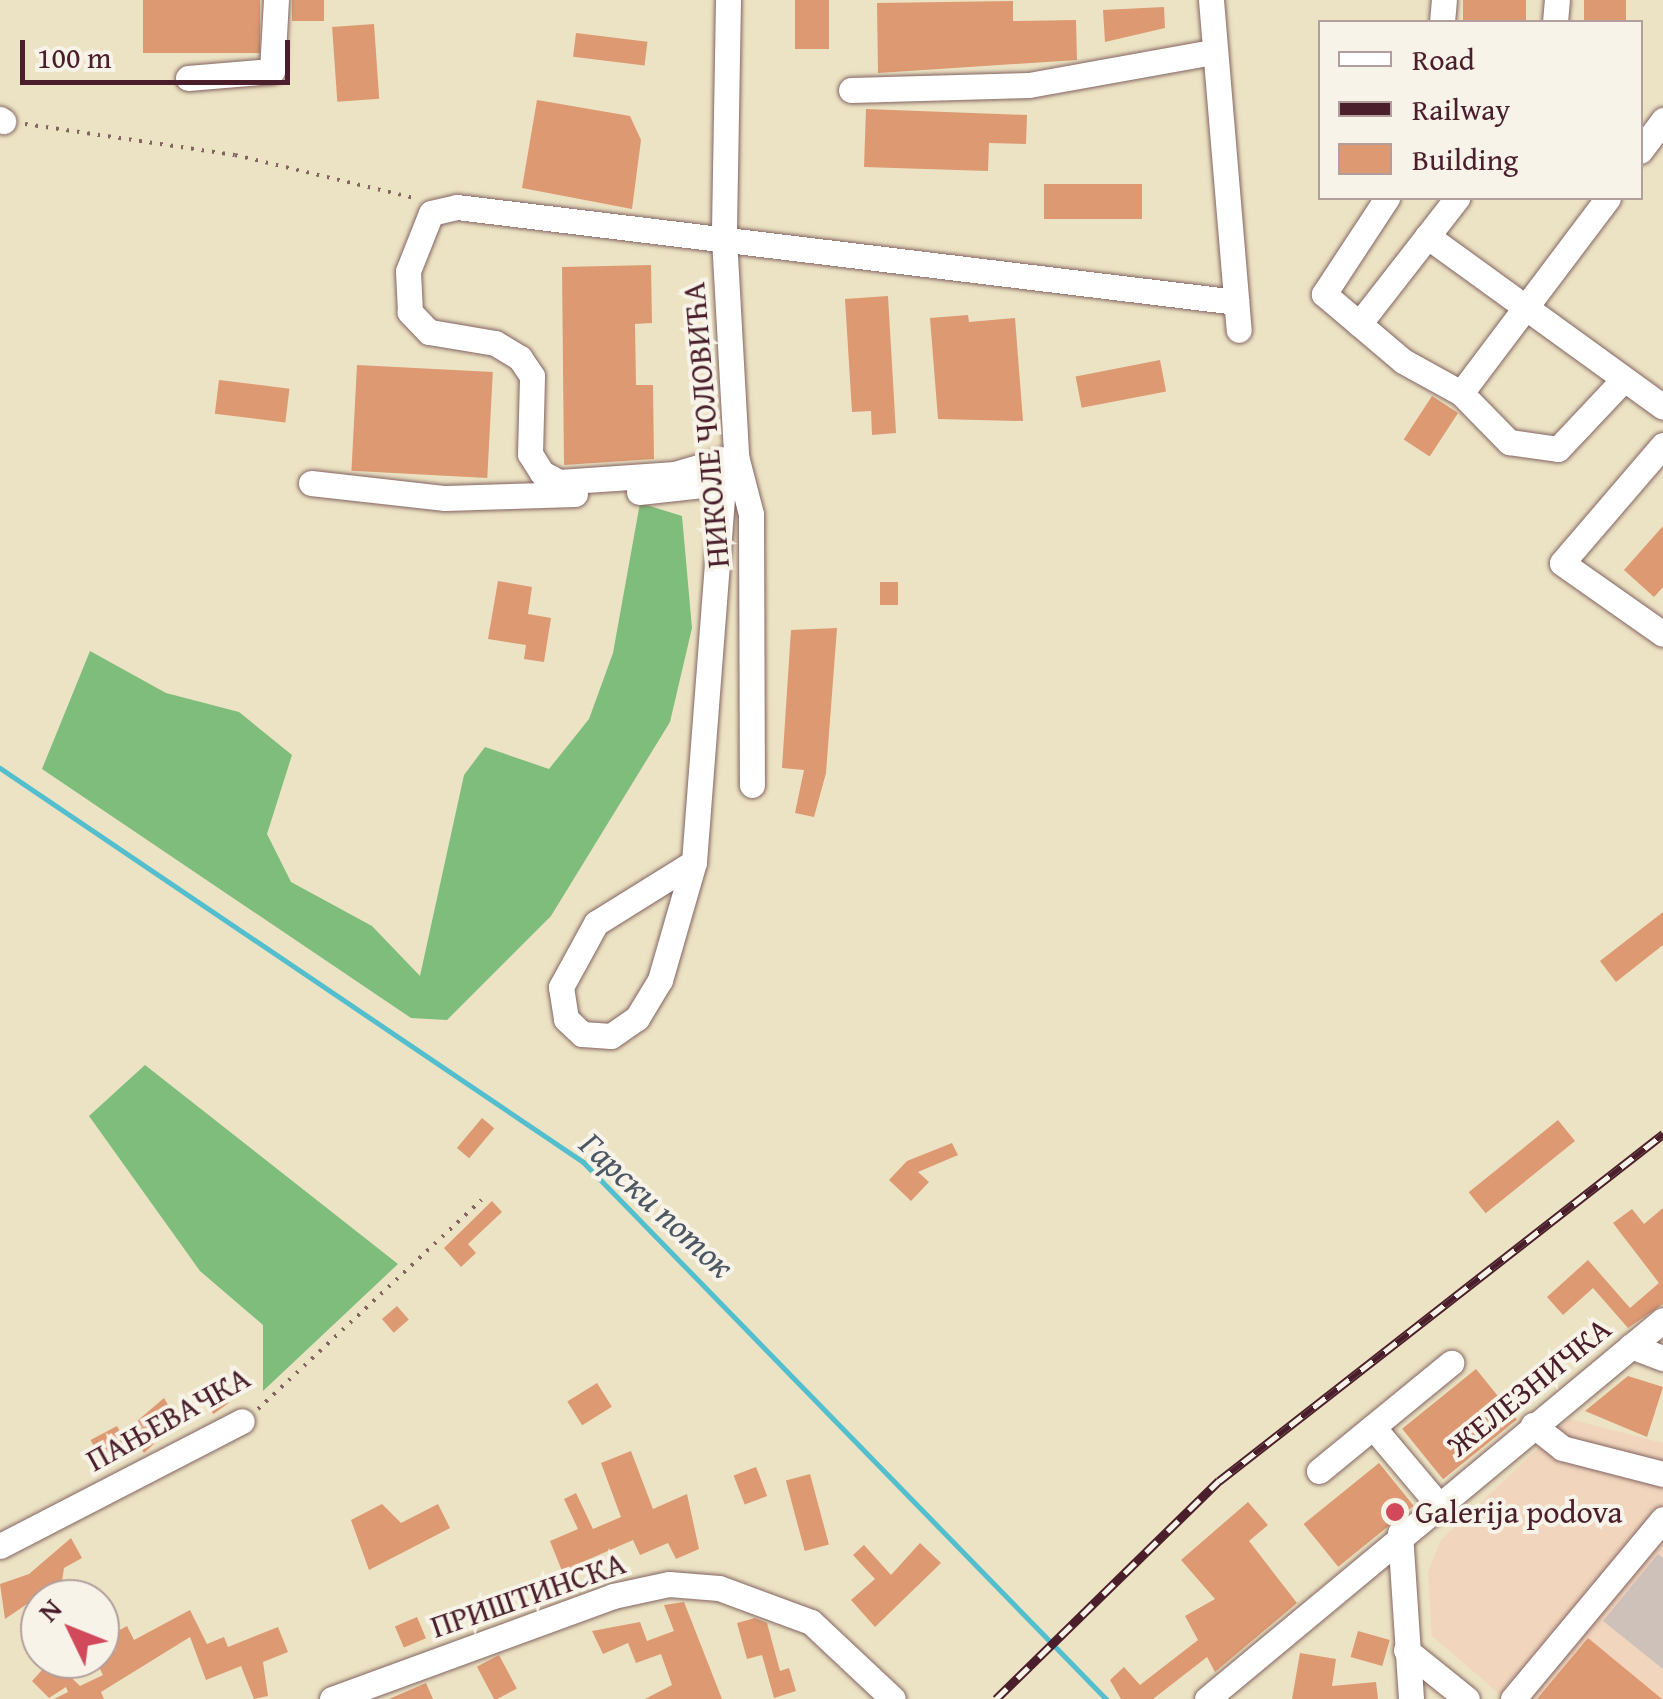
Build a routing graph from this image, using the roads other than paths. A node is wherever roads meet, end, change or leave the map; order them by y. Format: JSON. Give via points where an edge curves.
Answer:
{"nodes":[{"id":1,"x":276,"y":0,"type":"edge"},
{"id":2,"x":728,"y":0,"type":"edge"},
{"id":3,"x":1212,"y":0,"type":"edge"},
{"id":4,"x":1213,"y":52,"type":"junction"},
{"id":5,"x":188,"y":78,"type":"dead end"},
{"id":6,"x":851,"y":90,"type":"dead end"},
{"id":7,"x":1663,"y":120,"type":"edge"},
{"id":8,"x":1643,"y":147,"type":"edge"},
{"id":9,"x":1386,"y":200,"type":"edge"},
{"id":10,"x":1454,"y":200,"type":"edge"},
{"id":11,"x":1606,"y":200,"type":"edge"},
{"id":12,"x":1427,"y":236,"type":"junction"},
{"id":13,"x":724,"y":238,"type":"junction"},
{"id":14,"x":1236,"y":302,"type":"junction"},
{"id":15,"x":1524,"y":308,"type":"junction"},
{"id":16,"x":1359,"y":324,"type":"junction"},
{"id":17,"x":1239,"y":330,"type":"dead end"},
{"id":18,"x":1624,"y":379,"type":"junction"},
{"id":19,"x":1462,"y":393,"type":"junction"},
{"id":20,"x":1663,"y":407,"type":"edge"},
{"id":21,"x":1662,"y":448,"type":"edge"},
{"id":22,"x":734,"y":473,"type":"junction"},
{"id":23,"x":310,"y":482,"type":"dead end"},
{"id":24,"x":1663,"y":634,"type":"edge"},
{"id":25,"x":752,"y":786,"type":"dead end"},
{"id":26,"x":694,"y":862,"type":"junction"},
{"id":27,"x":1663,"y":1320,"type":"edge"},
{"id":28,"x":1631,"y":1346,"type":"junction"},
{"id":29,"x":1663,"y":1358,"type":"edge"},
{"id":30,"x":1450,"y":1363,"type":"dead end"},
{"id":31,"x":242,"y":1421,"type":"road end"},
{"id":32,"x":1534,"y":1425,"type":"junction"},
{"id":33,"x":1372,"y":1427,"type":"junction"},
{"id":34,"x":1320,"y":1471,"type":"dead end"},
{"id":35,"x":1663,"y":1474,"type":"edge"},
{"id":36,"x":1437,"y":1503,"type":"junction"},
{"id":37,"x":1663,"y":1519,"type":"edge"},
{"id":38,"x":1400,"y":1533,"type":"junction"},
{"id":39,"x":0,"y":1546,"type":"edge"},
{"id":40,"x":1406,"y":1650,"type":"junction"},
{"id":41,"x":332,"y":1699,"type":"edge"},
{"id":42,"x":894,"y":1699,"type":"edge"},
{"id":43,"x":1207,"y":1699,"type":"edge"},
{"id":44,"x":1411,"y":1699,"type":"edge"},
{"id":45,"x":1467,"y":1699,"type":"edge"},
{"id":46,"x":1513,"y":1699,"type":"edge"}],
"edges":[{"from":1,"to":5,"type":"street","via":[[272,72]]},
{"from":2,"to":13,"type":"street","name":"НИКОЛЕ ЧОЛОВИЋА"},
{"from":3,"to":4,"type":"street"},
{"from":4,"to":6,"type":"street","via":[[1029,85]]},
{"from":4,"to":14,"type":"street"},
{"from":7,"to":8,"type":"street"},
{"from":9,"to":16,"type":"street","via":[[1324,283],[1327,298]]},
{"from":10,"to":12,"type":"street"},
{"from":11,"to":15,"type":"street"},
{"from":12,"to":15,"type":"street"},
{"from":12,"to":16,"type":"street"},
{"from":13,"to":14,"type":"street"},
{"from":13,"to":22,"type":"street","name":"НИКОЛЕ ЧОЛОВИЋА"},
{"from":13,"to":22,"type":"street","via":[[440,210],[412,256],[410,312],[429,332],[495,343],[520,358],[532,376],[530,454],[542,473],[559,482]]},
{"from":14,"to":17,"type":"street"},
{"from":15,"to":18,"type":"street"},
{"from":15,"to":19,"type":"street"},
{"from":16,"to":19,"type":"street"},
{"from":18,"to":19,"type":"street","via":[[1567,443],[1547,452],[1509,442]]},
{"from":18,"to":20,"type":"street"},
{"from":21,"to":24,"type":"street","via":[[1562,563]]},
{"from":22,"to":23,"type":"street","via":[[488,499]]},
{"from":22,"to":25,"type":"street","name":"НИКОЛЕ ЧОЛОВИЋА","via":[[751,514]]},
{"from":22,"to":26,"type":"street"},
{"from":26,"to":26,"type":"street","via":[[660,980],[637,1018],[611,1036],[582,1034],[566,1018],[561,987],[596,923]]},
{"from":27,"to":28,"type":"street","name":"ЖЕЛЕЗНИЧКА"},
{"from":28,"to":29,"type":"street"},
{"from":28,"to":32,"type":"street","name":"ЖЕЛЕЗНИЧКА"},
{"from":30,"to":33,"type":"street"},
{"from":31,"to":39,"type":"street","name":"ПАЊЕВАЧКА"},
{"from":32,"to":35,"type":"street","via":[[1562,1448]]},
{"from":32,"to":36,"type":"street","name":"ЖЕЛЕЗНИЧКА"},
{"from":33,"to":34,"type":"street"},
{"from":33,"to":36,"type":"street"},
{"from":36,"to":38,"type":"street","name":"ЖЕЛЕЗНИЧКА"},
{"from":37,"to":46,"type":"street"},
{"from":38,"to":40,"type":"street"},
{"from":38,"to":43,"type":"street","name":"ЖЕЛЕЗНИЧКА"},
{"from":40,"to":44,"type":"street"},
{"from":40,"to":45,"type":"street"},
{"from":41,"to":42,"type":"street","name":"ПРИШТИНСКА","via":[[613,1596],[669,1584],[719,1588],[811,1622]]}]}
